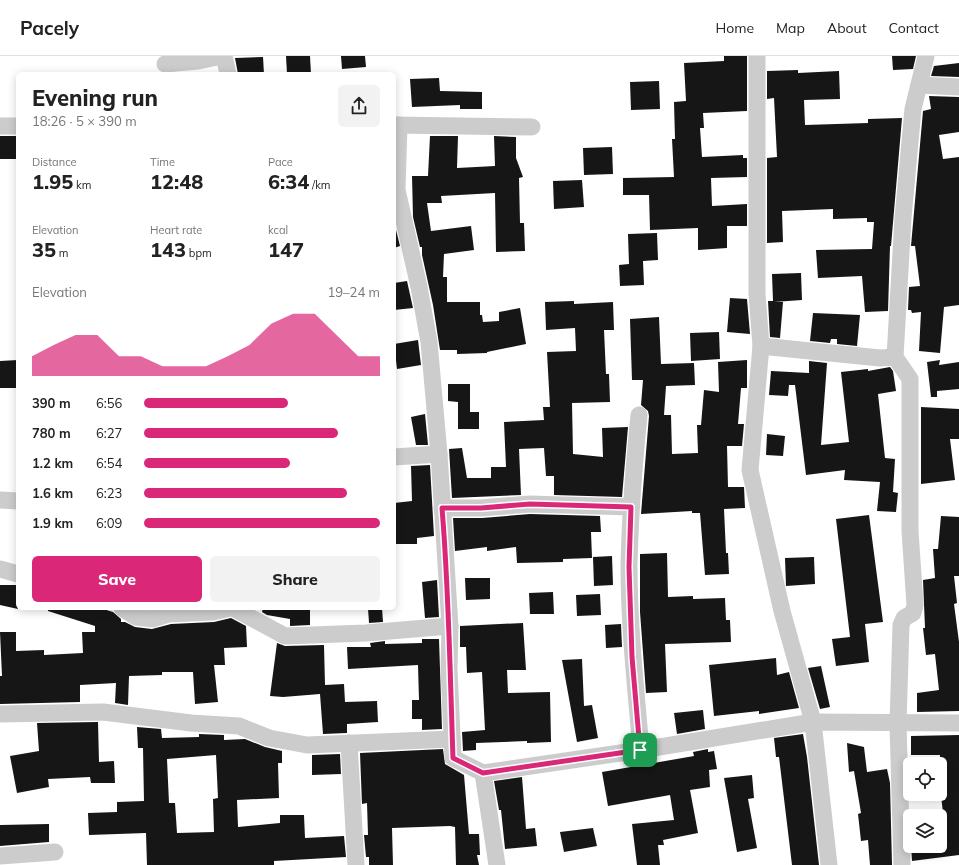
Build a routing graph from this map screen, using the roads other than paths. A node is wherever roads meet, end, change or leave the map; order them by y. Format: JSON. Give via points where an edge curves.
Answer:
{"nodes":[{"id":1,"x":223,"y":56,"type":"edge"},
{"id":2,"x":757,"y":56,"type":"edge"},
{"id":3,"x":926,"y":56,"type":"edge"},
{"id":4,"x":165,"y":65,"type":"edge"},
{"id":5,"x":227,"y":72,"type":"edge"},
{"id":6,"x":919,"y":84,"type":"junction"},
{"id":7,"x":959,"y":87,"type":"edge"},
{"id":8,"x":396,"y":125,"type":"edge"},
{"id":9,"x":0,"y":126,"type":"edge"},
{"id":10,"x":16,"y":126,"type":"edge"},
{"id":11,"x":532,"y":127,"type":"dead end"},
{"id":12,"x":761,"y":346,"type":"junction"},
{"id":13,"x":895,"y":357,"type":"junction"},
{"id":14,"x":639,"y":414,"type":"dead end"},
{"id":15,"x":439,"y":454,"type":"junction"},
{"id":16,"x":396,"y":457,"type":"edge"},
{"id":17,"x":0,"y":500,"type":"edge"},
{"id":18,"x":16,"y":501,"type":"edge"},
{"id":19,"x":631,"y":507,"type":"junction"},
{"id":20,"x":442,"y":508,"type":"junction"},
{"id":21,"x":0,"y":569,"type":"edge"},
{"id":22,"x":16,"y":573,"type":"edge"},
{"id":23,"x":125,"y":610,"type":"edge"},
{"id":24,"x":222,"y":610,"type":"edge"},
{"id":25,"x":236,"y":610,"type":"edge"},
{"id":26,"x":450,"y":626,"type":"junction"},
{"id":27,"x":0,"y":714,"type":"edge"},
{"id":28,"x":813,"y":722,"type":"junction"},
{"id":29,"x":959,"y":723,"type":"edge"},
{"id":30,"x":898,"y":724,"type":"junction"},
{"id":31,"x":452,"y":739,"type":"junction"},
{"id":32,"x":349,"y":744,"type":"junction"},
{"id":33,"x":640,"y":750,"type":"junction"},
{"id":34,"x":483,"y":773,"type":"junction"},
{"id":35,"x":55,"y":852,"type":"dead end"},
{"id":36,"x":0,"y":856,"type":"edge"},
{"id":37,"x":356,"y":865,"type":"edge"},
{"id":38,"x":497,"y":865,"type":"edge"},
{"id":39,"x":829,"y":865,"type":"edge"},
{"id":40,"x":902,"y":865,"type":"edge"}],
"edges":[{"from":1,"to":4,"type":"street"},
{"from":1,"to":5,"type":"street"},
{"from":2,"to":12,"type":"street","via":[[757,294]]},
{"from":3,"to":6,"type":"street"},
{"from":6,"to":7,"type":"street"},
{"from":6,"to":13,"type":"street","via":[[913,109],[902,218]]},
{"from":8,"to":11,"type":"street"},
{"from":8,"to":15,"type":"street","via":[[397,190],[429,342]]},
{"from":9,"to":10,"type":"street"},
{"from":12,"to":13,"type":"street","via":[[880,358]]},
{"from":12,"to":28,"type":"street","via":[[750,470],[782,611]]},
{"from":13,"to":30,"type":"street","via":[[910,379],[910,524],[915,605],[913,613],[904,618],[901,625]]},
{"from":14,"to":19,"type":"street"},
{"from":15,"to":16,"type":"street"},
{"from":15,"to":20,"type":"street"},
{"from":17,"to":18,"type":"street"},
{"from":19,"to":20,"type":"street","via":[[530,504]]},
{"from":19,"to":33,"type":"street","via":[[629,567],[632,657]]},
{"from":20,"to":26,"type":"street"},
{"from":21,"to":22,"type":"street"},
{"from":23,"to":24,"type":"street","via":[[136,617],[153,619],[169,614]]},
{"from":25,"to":26,"type":"street","via":[[285,636]]},
{"from":26,"to":31,"type":"street"},
{"from":27,"to":32,"type":"street","via":[[103,712],[239,726],[269,738],[307,745]]},
{"from":28,"to":30,"type":"street"},
{"from":28,"to":33,"type":"street"},
{"from":28,"to":39,"type":"street"},
{"from":29,"to":30,"type":"street"},
{"from":30,"to":40,"type":"street"},
{"from":31,"to":32,"type":"street"},
{"from":31,"to":34,"type":"street","via":[[453,758]]},
{"from":32,"to":37,"type":"street"},
{"from":33,"to":34,"type":"street"},
{"from":34,"to":38,"type":"street"},
{"from":35,"to":36,"type":"street"}]}
